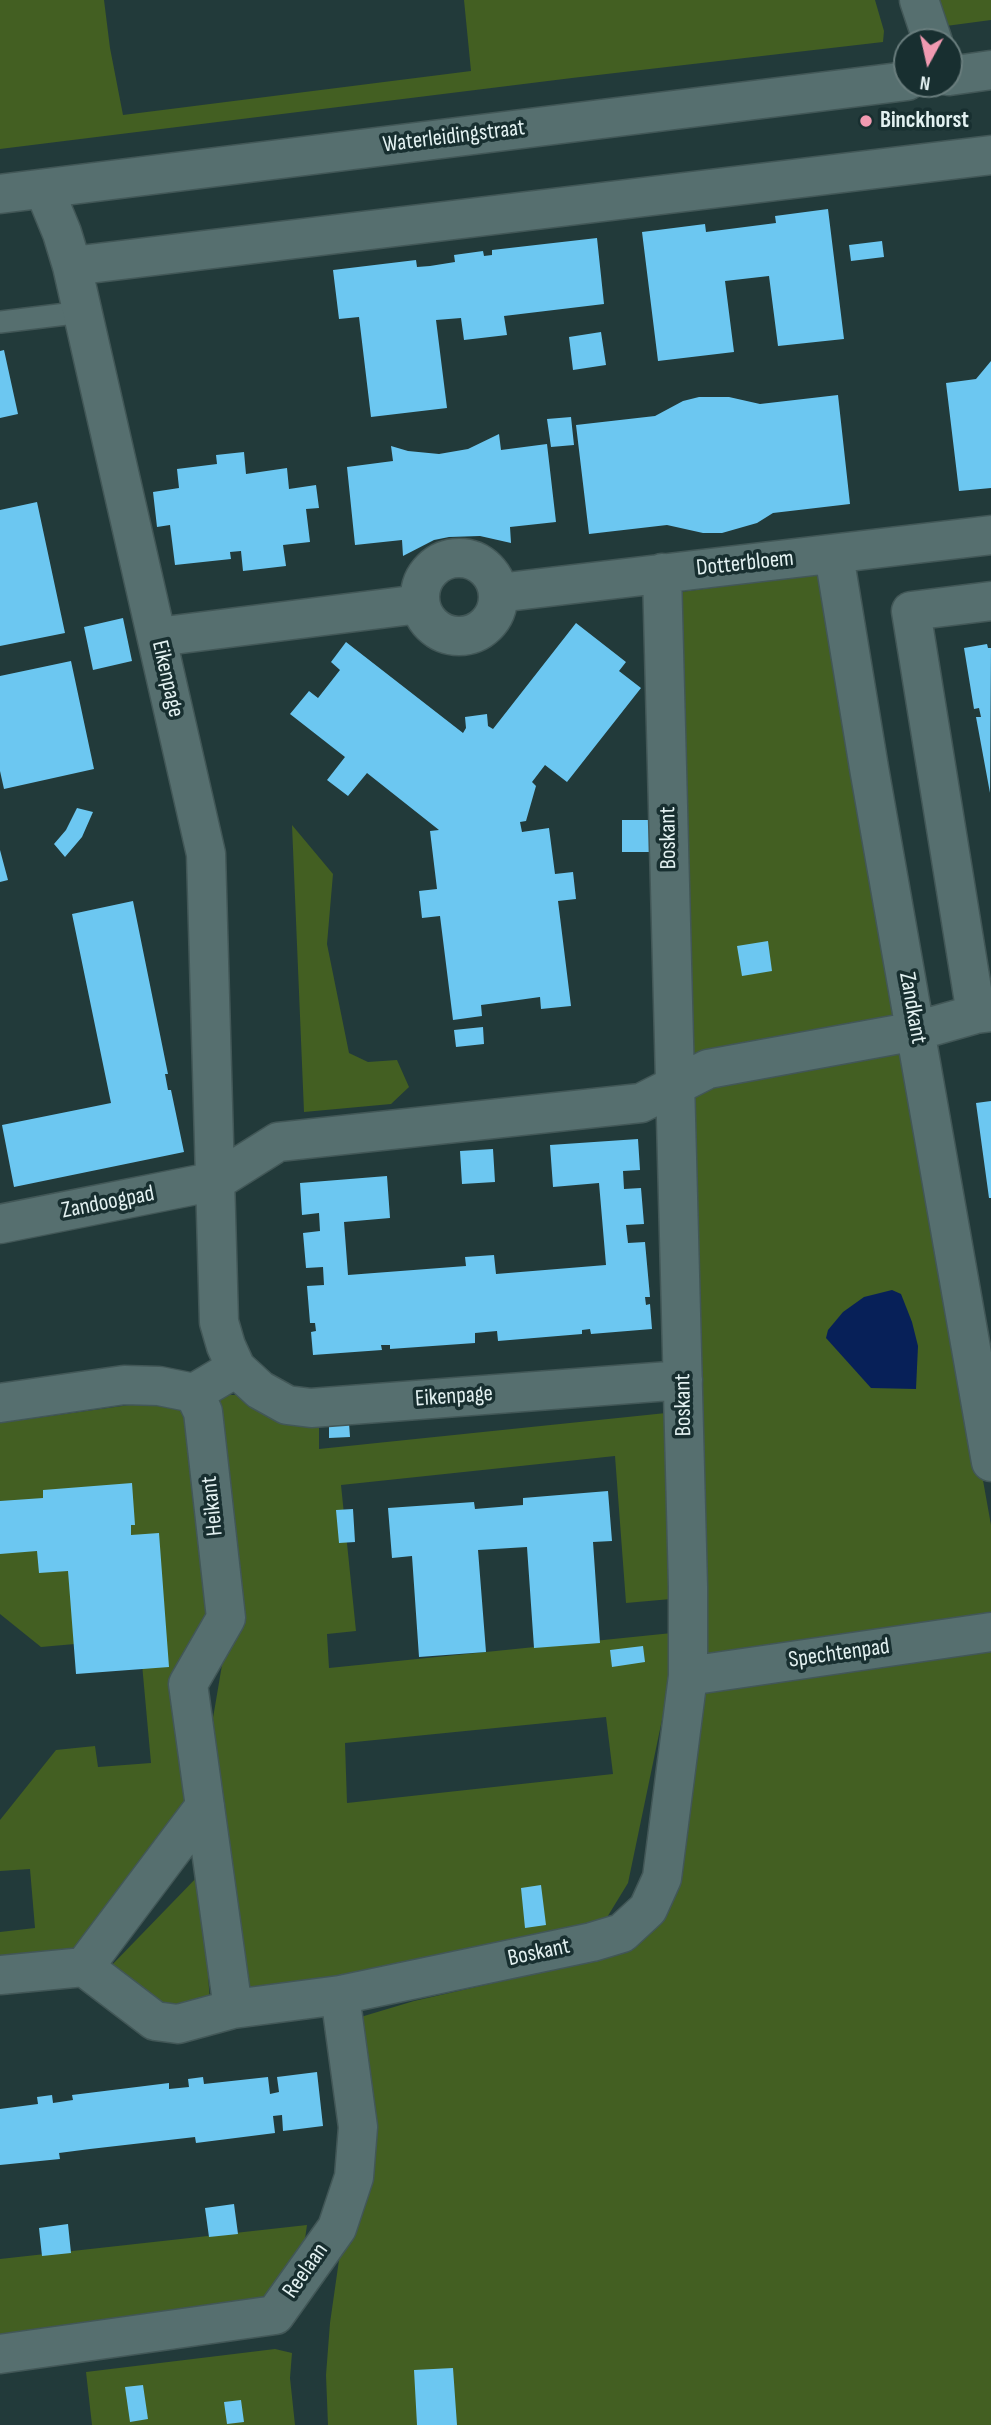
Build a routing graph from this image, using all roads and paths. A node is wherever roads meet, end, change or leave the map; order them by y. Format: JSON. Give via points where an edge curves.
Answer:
{"nodes":[{"id":1,"x":919,"y":0,"type":"edge"},
{"id":2,"x":928,"y":28,"type":"edge"},
{"id":3,"x":991,"y":71,"type":"edge"},
{"id":4,"x":963,"y":74,"type":"edge"},
{"id":5,"x":893,"y":83,"type":"edge"},
{"id":6,"x":991,"y":155,"type":"edge"},
{"id":7,"x":44,"y":189,"type":"junction"},
{"id":8,"x":0,"y":194,"type":"edge"},
{"id":9,"x":72,"y":266,"type":"junction"},
{"id":10,"x":83,"y":312,"type":"junction"},
{"id":11,"x":0,"y":322,"type":"edge"},
{"id":12,"x":991,"y":536,"type":"edge"},
{"id":13,"x":834,"y":555,"type":"junction"},
{"id":14,"x":662,"y":572,"type":"junction"},
{"id":15,"x":498,"y":593,"type":"junction"},
{"id":16,"x":991,"y":601,"type":"edge"},
{"id":17,"x":419,"y":604,"type":"junction"},
{"id":18,"x":157,"y":637,"type":"junction"},
{"id":19,"x":983,"y":1013,"type":"edge"},
{"id":20,"x":916,"y":1031,"type":"junction"},
{"id":21,"x":676,"y":1087,"type":"junction"},
{"id":22,"x":216,"y":1181,"type":"junction"},
{"id":23,"x":0,"y":1224,"type":"edge"},
{"id":24,"x":236,"y":1368,"type":"junction"},
{"id":25,"x":683,"y":1380,"type":"junction"},
{"id":26,"x":194,"y":1393,"type":"junction"},
{"id":27,"x":0,"y":1403,"type":"edge"},
{"id":28,"x":991,"y":1462,"type":"edge"},
{"id":29,"x":991,"y":1632,"type":"edge"},
{"id":30,"x":688,"y":1676,"type":"junction"},
{"id":31,"x":205,"y":1806,"type":"junction"},
{"id":32,"x":84,"y":1967,"type":"junction"},
{"id":33,"x":0,"y":1975,"type":"edge"},
{"id":34,"x":340,"y":1994,"type":"junction"},
{"id":35,"x":233,"y":2009,"type":"junction"},
{"id":36,"x":0,"y":2354,"type":"edge"}],
"edges":[{"from":1,"to":2,"type":"street"},
{"from":3,"to":4,"type":"street"},
{"from":5,"to":7,"type":"street","name":"Waterleidingstraat"},
{"from":6,"to":9,"type":"street"},
{"from":7,"to":8,"type":"street","name":"Waterleidingstraat"},
{"from":7,"to":9,"type":"street","name":"Eikenpage"},
{"from":9,"to":10,"type":"street","name":"Eikenpage"},
{"from":10,"to":11,"type":"lane"},
{"from":10,"to":18,"type":"street","name":"Eikenpage"},
{"from":12,"to":13,"type":"street","name":"Dotterbloem"},
{"from":13,"to":14,"type":"street","name":"Dotterbloem"},
{"from":13,"to":20,"type":"street","name":"Zandkant"},
{"from":14,"to":15,"type":"street","name":"Dotterbloem"},
{"from":14,"to":21,"type":"street","name":"Boskant"},
{"from":15,"to":17,"type":"street","via":[[494,616],[476,633],[452,636],[430,625]]},
{"from":15,"to":17,"type":"street","via":[[488,570],[466,558],[442,561],[424,578]]},
{"from":16,"to":19,"type":"street","via":[[911,611]]},
{"from":17,"to":18,"type":"street"},
{"from":18,"to":22,"type":"street","name":"Eikenpage","via":[[206,854]]},
{"from":19,"to":20,"type":"street"},
{"from":20,"to":21,"type":"street","via":[[708,1069]]},
{"from":20,"to":28,"type":"street","name":"Zandkant"},
{"from":21,"to":22,"type":"street","via":[[641,1103],[278,1142]]},
{"from":21,"to":25,"type":"street","name":"Boskant"},
{"from":22,"to":23,"type":"street","name":"Zandoogpad"},
{"from":22,"to":24,"type":"street","name":"Eikenpage","via":[[219,1322]]},
{"from":24,"to":25,"type":"street","name":"Eikenpage","via":[[260,1390],[287,1405],[311,1408]]},
{"from":24,"to":26,"type":"street"},
{"from":25,"to":30,"type":"street","name":"Boskant"},
{"from":26,"to":27,"type":"street","via":[[124,1385]]},
{"from":26,"to":31,"type":"street","name":"Heikant","via":[[203,1412],[226,1618],[188,1684]]},
{"from":29,"to":30,"type":"street","name":"Spechtenpad"},
{"from":30,"to":34,"type":"street","name":"Boskant","via":[[662,1878],[648,1909],[622,1933]]},
{"from":31,"to":32,"type":"street"},
{"from":31,"to":35,"type":"street","name":"Heikant"},
{"from":32,"to":33,"type":"street"},
{"from":32,"to":35,"type":"street","via":[[155,2021],[178,2024]]},
{"from":34,"to":35,"type":"street"},
{"from":34,"to":36,"type":"street","name":"Reelaan","via":[[358,2127],[354,2177],[337,2228],[275,2315]]}]}
